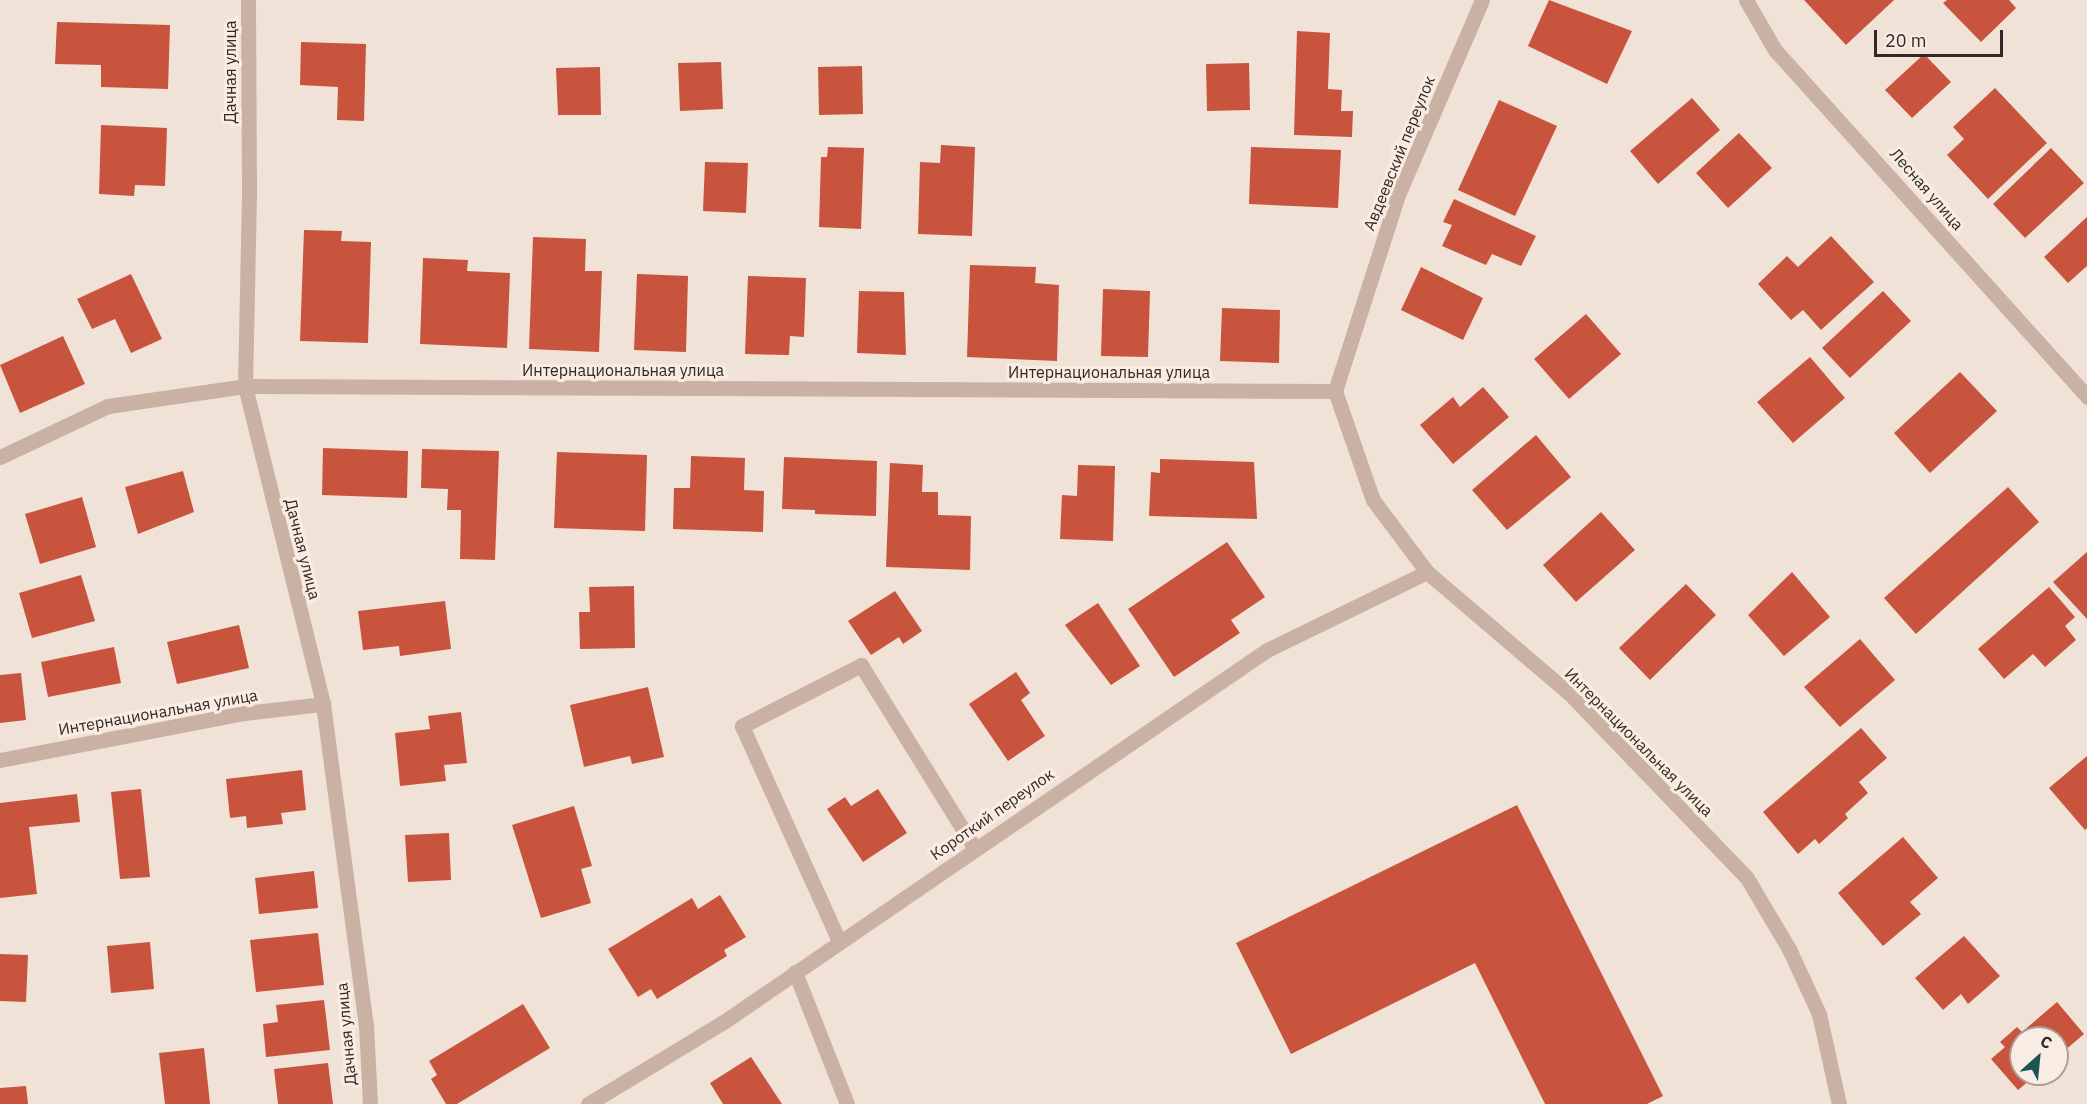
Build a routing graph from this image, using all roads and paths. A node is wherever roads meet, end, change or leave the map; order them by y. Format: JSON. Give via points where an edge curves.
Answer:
{"nodes":[{"id":1,"x":248,"y":0,"type":"edge"},
{"id":2,"x":1482,"y":0,"type":"edge"},
{"id":3,"x":1746,"y":0,"type":"edge"},
{"id":4,"x":245,"y":386,"type":"junction"},
{"id":5,"x":1335,"y":391,"type":"junction"},
{"id":6,"x":2087,"y":397,"type":"edge"},
{"id":7,"x":0,"y":457,"type":"edge"},
{"id":8,"x":1427,"y":573,"type":"junction"},
{"id":9,"x":323,"y":704,"type":"junction"},
{"id":10,"x":0,"y":760,"type":"edge"},
{"id":11,"x":974,"y":848,"type":"junction"},
{"id":12,"x":839,"y":941,"type":"junction"},
{"id":13,"x":795,"y":972,"type":"junction"},
{"id":14,"x":370,"y":1104,"type":"edge"},
{"id":15,"x":588,"y":1104,"type":"edge"},
{"id":16,"x":847,"y":1104,"type":"edge"},
{"id":17,"x":1839,"y":1104,"type":"edge"}],
"edges":[{"from":1,"to":4,"type":"street","name":"Дачная улица"},
{"from":2,"to":5,"type":"street","name":"Авдеевский переулок","via":[[1398,195]]},
{"from":3,"to":6,"type":"street","name":"Лесная улица","via":[[1775,50]]},
{"from":4,"to":5,"type":"street","name":"Интернациональная улица"},
{"from":4,"to":7,"type":"street","name":"Интернациональная улица","via":[[108,406]]},
{"from":4,"to":9,"type":"street","name":"Дачная улица"},
{"from":5,"to":8,"type":"street","name":"Интернациональная улица","via":[[1373,500]]},
{"from":8,"to":11,"type":"street","name":"Короткий переулок","via":[[1267,650]]},
{"from":8,"to":17,"type":"street","name":"Интернациональная улица","via":[[1570,694],[1747,878],[1789,949],[1819,1014]]},
{"from":9,"to":10,"type":"street","name":"Интернациональная улица","via":[[245,713]]},
{"from":9,"to":14,"type":"street","name":"Дачная улица","via":[[366,1025]]},
{"from":11,"to":12,"type":"street","name":"Короткий переулок"},
{"from":11,"to":12,"type":"street","via":[[861,665],[742,726]]},
{"from":12,"to":13,"type":"street","name":"Короткий переулок"},
{"from":13,"to":15,"type":"street","name":"Короткий переулок","via":[[722,1023]]},
{"from":13,"to":16,"type":"street"}]}
